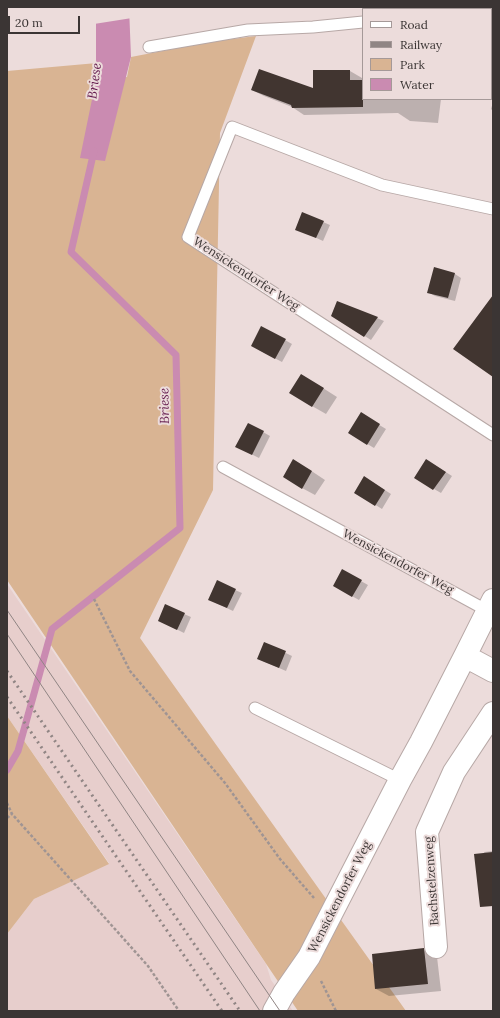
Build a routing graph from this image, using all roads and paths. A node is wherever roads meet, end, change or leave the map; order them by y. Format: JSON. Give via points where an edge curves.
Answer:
{"nodes":[{"id":1,"x":362,"y":22,"type":"edge"},
{"id":2,"x":149,"y":46,"type":"dead end"},
{"id":3,"x":493,"y":209,"type":"edge"},
{"id":4,"x":493,"y":435,"type":"edge"},
{"id":5,"x":224,"y":468,"type":"dead end"},
{"id":6,"x":94,"y":599,"type":"dead end"},
{"id":7,"x":491,"y":606,"type":"edge"},
{"id":8,"x":466,"y":656,"type":"junction"},
{"id":9,"x":493,"y":671,"type":"edge"},
{"id":10,"x":255,"y":708,"type":"dead end"},
{"id":11,"x":493,"y":713,"type":"edge"},
{"id":12,"x":400,"y":780,"type":"junction"},
{"id":13,"x":7,"y":803,"type":"edge"},
{"id":14,"x":12,"y":814,"type":"junction"},
{"id":15,"x":7,"y":818,"type":"edge"},
{"id":16,"x":330,"y":916,"type":"junction"},
{"id":17,"x":436,"y":947,"type":"dead end"},
{"id":18,"x":309,"y":957,"type":"junction"},
{"id":19,"x":179,"y":1011,"type":"edge"},
{"id":20,"x":274,"y":1011,"type":"edge"},
{"id":21,"x":336,"y":1011,"type":"edge"}],
"edges":[{"from":1,"to":2,"type":"lane","via":[[248,30]]},
{"from":3,"to":4,"type":"lane","name":"Wensickendorfer Weg","via":[[382,185],[232,127],[188,237]]},
{"from":5,"to":7,"type":"lane","name":"Wensickendorfer Weg"},
{"from":6,"to":16,"type":"path","via":[[130,671],[225,783],[280,859]]},
{"from":7,"to":8,"type":"street","name":"Wensickendorfer Weg"},
{"from":8,"to":9,"type":"street"},
{"from":8,"to":12,"type":"street","name":"Wensickendorfer Weg"},
{"from":10,"to":12,"type":"lane"},
{"from":11,"to":17,"type":"street","name":"Bachstelzenweg","via":[[454,772],[427,832]]},
{"from":12,"to":16,"type":"street","name":"Wensickendorfer Weg"},
{"from":13,"to":14,"type":"path"},
{"from":14,"to":15,"type":"path"},
{"from":14,"to":19,"type":"path","via":[[148,966]]},
{"from":16,"to":18,"type":"street","name":"Wensickendorfer Weg"},
{"from":18,"to":20,"type":"street","name":"Wensickendorfer Weg"},
{"from":18,"to":21,"type":"path"}]}
